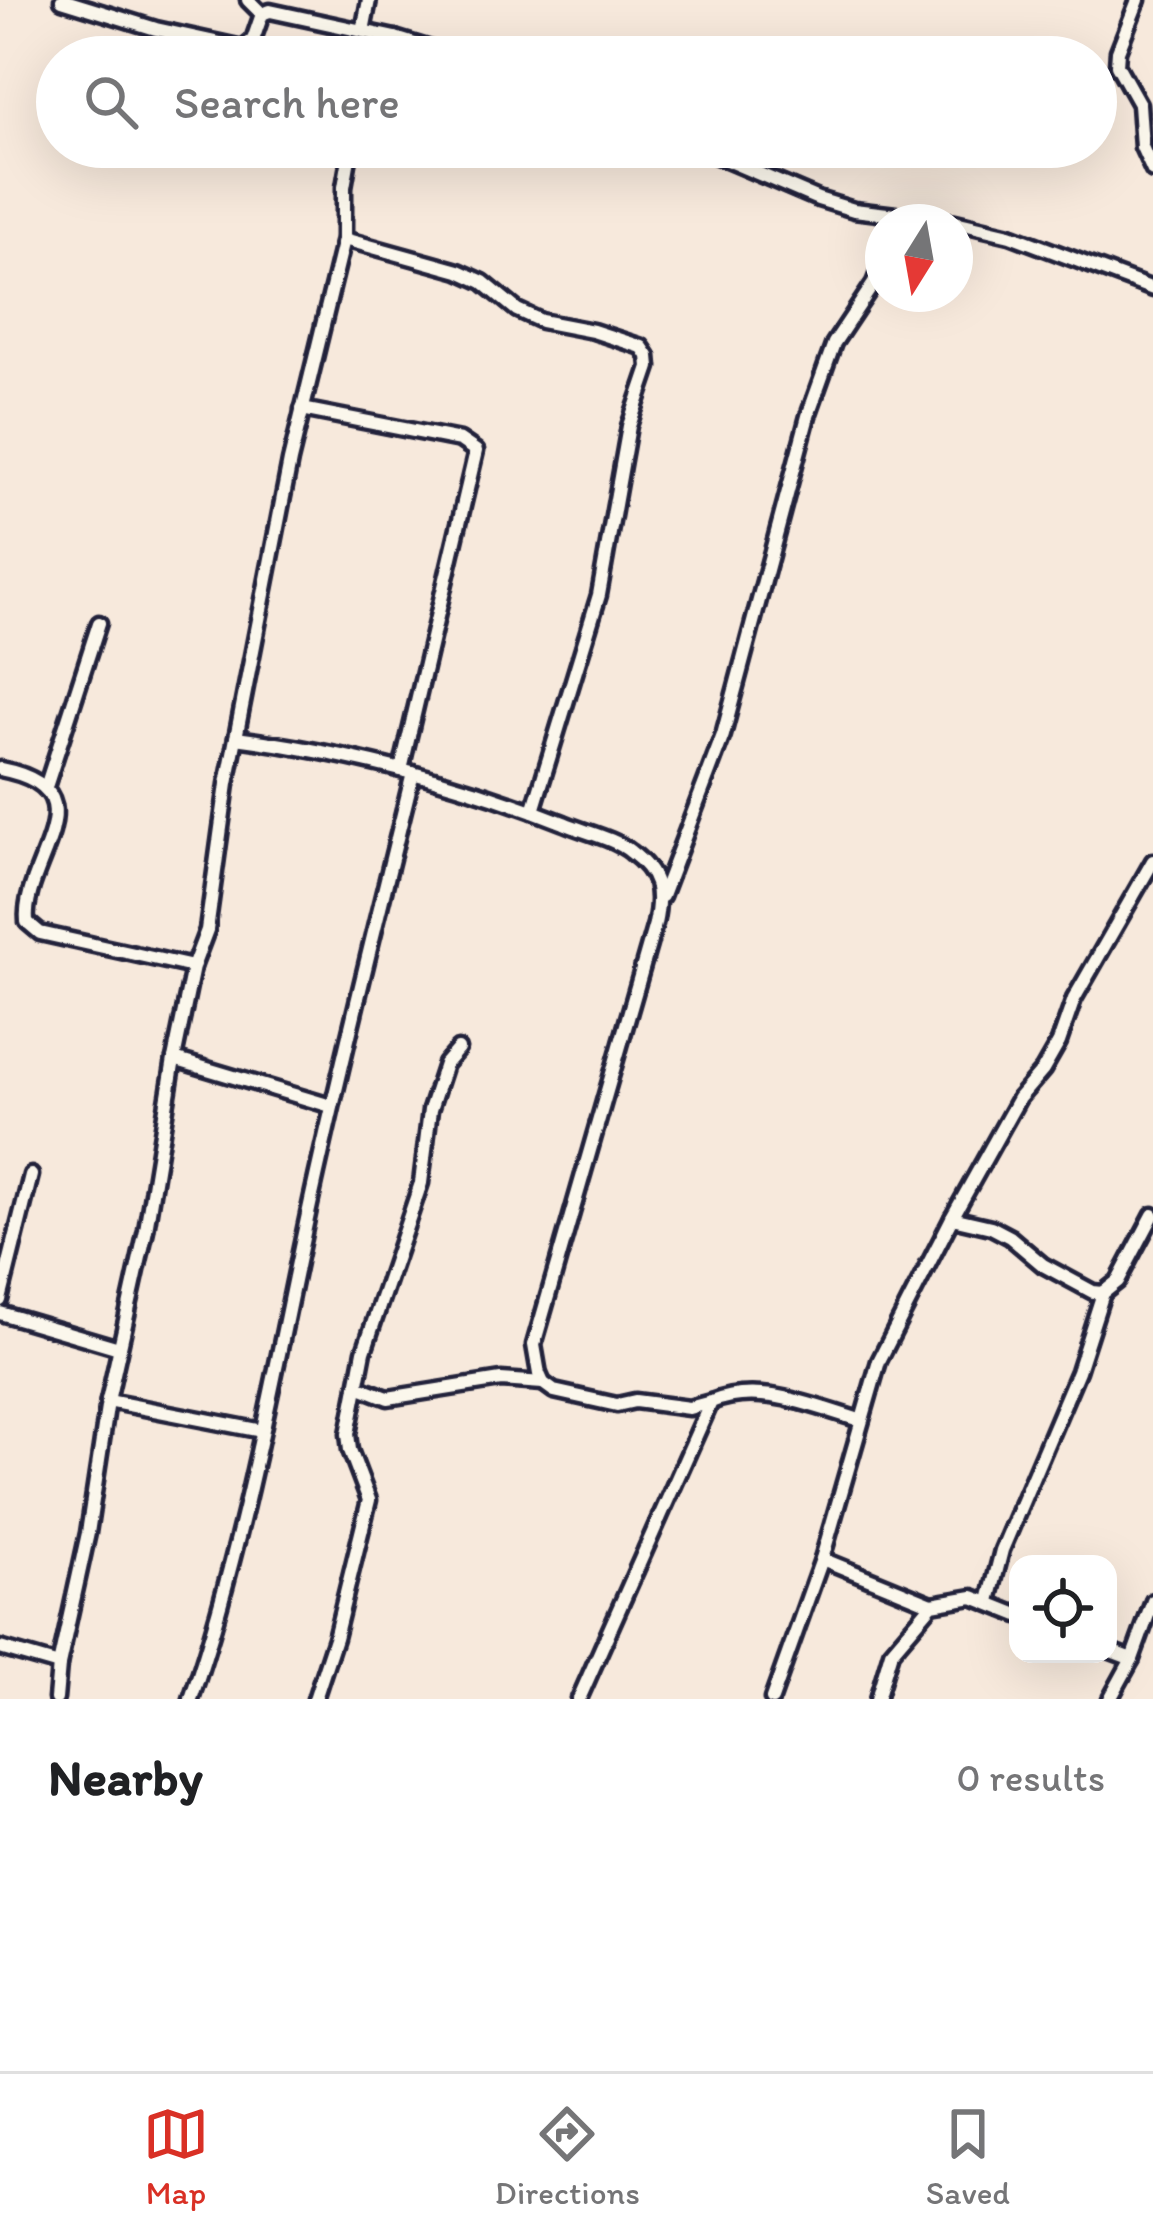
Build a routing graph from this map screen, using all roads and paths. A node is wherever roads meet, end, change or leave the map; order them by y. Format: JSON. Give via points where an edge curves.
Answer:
{"nodes":[{"id":1,"x":62,"y":0,"type":"edge"},
{"id":2,"x":248,"y":0,"type":"edge"},
{"id":3,"x":370,"y":0,"type":"edge"},
{"id":4,"x":1138,"y":0,"type":"edge"},
{"id":5,"x":262,"y":14,"type":"junction"},
{"id":6,"x":363,"y":31,"type":"junction"},
{"id":7,"x":188,"y":36,"type":"edge"},
{"id":8,"x":254,"y":36,"type":"edge"},
{"id":9,"x":386,"y":36,"type":"edge"},
{"id":10,"x":347,"y":168,"type":"edge"},
{"id":11,"x":746,"y":168,"type":"edge"},
{"id":12,"x":1153,"y":171,"type":"edge"},
{"id":13,"x":865,"y":211,"type":"edge"},
{"id":14,"x":973,"y":226,"type":"edge"},
{"id":15,"x":344,"y":239,"type":"junction"},
{"id":16,"x":1153,"y":289,"type":"edge"},
{"id":17,"x":865,"y":296,"type":"edge"},
{"id":18,"x":302,"y":409,"type":"junction"},
{"id":19,"x":99,"y":623,"type":"dead end"},
{"id":20,"x":236,"y":739,"type":"junction"},
{"id":21,"x":0,"y":770,"type":"edge"},
{"id":22,"x":407,"y":771,"type":"junction"},
{"id":23,"x":46,"y":787,"type":"junction"},
{"id":24,"x":533,"y":811,"type":"junction"},
{"id":25,"x":1153,"y":861,"type":"edge"},
{"id":26,"x":661,"y":897,"type":"junction"},
{"id":27,"x":193,"y":968,"type":"junction"},
{"id":28,"x":458,"y":1049,"type":"dead end"},
{"id":29,"x":174,"y":1059,"type":"junction"},
{"id":30,"x":331,"y":1106,"type":"junction"},
{"id":31,"x":31,"y":1174,"type":"dead end"},
{"id":32,"x":1153,"y":1215,"type":"edge"},
{"id":33,"x":952,"y":1218,"type":"junction"},
{"id":34,"x":1102,"y":1293,"type":"junction"},
{"id":35,"x":0,"y":1300,"type":"edge"},
{"id":36,"x":0,"y":1313,"type":"edge"},
{"id":37,"x":119,"y":1348,"type":"junction"},
{"id":38,"x":543,"y":1383,"type":"junction"},
{"id":39,"x":357,"y":1386,"type":"junction"},
{"id":40,"x":108,"y":1401,"type":"junction"},
{"id":41,"x":710,"y":1402,"type":"junction"},
{"id":42,"x":860,"y":1420,"type":"junction"},
{"id":43,"x":262,"y":1431,"type":"junction"},
{"id":44,"x":823,"y":1559,"type":"junction"},
{"id":45,"x":989,"y":1601,"type":"junction"},
{"id":46,"x":1153,"y":1601,"type":"edge"},
{"id":47,"x":932,"y":1604,"type":"junction"},
{"id":48,"x":1009,"y":1611,"type":"edge"},
{"id":49,"x":0,"y":1648,"type":"edge"},
{"id":50,"x":1117,"y":1653,"type":"edge"},
{"id":51,"x":1132,"y":1659,"type":"junction"},
{"id":52,"x":59,"y":1665,"type":"junction"},
{"id":53,"x":56,"y":1699,"type":"edge"},
{"id":54,"x":191,"y":1699,"type":"edge"},
{"id":55,"x":315,"y":1699,"type":"edge"},
{"id":56,"x":579,"y":1699,"type":"edge"},
{"id":57,"x":772,"y":1699,"type":"edge"},
{"id":58,"x":877,"y":1699,"type":"edge"},
{"id":59,"x":1110,"y":1699,"type":"edge"}],
"edges":[{"from":1,"to":7,"type":"street"},
{"from":2,"to":5,"type":"street"},
{"from":3,"to":6,"type":"street"},
{"from":4,"to":12,"type":"street","via":[[1117,65],[1136,94]]},
{"from":5,"to":6,"type":"street"},
{"from":5,"to":8,"type":"street"},
{"from":6,"to":9,"type":"street"},
{"from":10,"to":15,"type":"street"},
{"from":11,"to":13,"type":"street"},
{"from":14,"to":16,"type":"street"},
{"from":15,"to":18,"type":"street"},
{"from":15,"to":24,"type":"street","via":[[459,271],[541,321],[626,341],[649,356],[599,595]]},
{"from":17,"to":26,"type":"street","via":[[834,343],[814,397],[723,735]]},
{"from":18,"to":20,"type":"street"},
{"from":18,"to":22,"type":"street","via":[[460,440],[476,451]]},
{"from":19,"to":23,"type":"street"},
{"from":20,"to":22,"type":"street"},
{"from":20,"to":27,"type":"street","via":[[210,910]]},
{"from":21,"to":23,"type":"street"},
{"from":22,"to":24,"type":"street"},
{"from":22,"to":30,"type":"street"},
{"from":23,"to":27,"type":"street","via":[[55,808],[53,838],[28,892],[27,922],[40,933]]},
{"from":24,"to":26,"type":"street","via":[[630,850]]},
{"from":25,"to":33,"type":"street","via":[[1074,999],[1051,1056]]},
{"from":26,"to":38,"type":"street","via":[[534,1346]]},
{"from":27,"to":29,"type":"street"},
{"from":28,"to":39,"type":"street","via":[[430,1110],[421,1183]]},
{"from":29,"to":30,"type":"street"},
{"from":29,"to":37,"type":"street"},
{"from":30,"to":43,"type":"street"},
{"from":31,"to":35,"type":"street"},
{"from":32,"to":34,"type":"street","via":[[1118,1281]]},
{"from":33,"to":34,"type":"street","via":[[991,1227],[1043,1265]]},
{"from":33,"to":42,"type":"street","via":[[879,1361]]},
{"from":34,"to":45,"type":"street"},
{"from":36,"to":37,"type":"street"},
{"from":37,"to":40,"type":"street"},
{"from":38,"to":39,"type":"street","via":[[500,1380],[388,1399]]},
{"from":38,"to":41,"type":"street","via":[[605,1404]]},
{"from":39,"to":55,"type":"street","via":[[348,1434],[369,1500]]},
{"from":40,"to":43,"type":"street"},
{"from":40,"to":52,"type":"street"},
{"from":41,"to":42,"type":"street","via":[[749,1393]]},
{"from":41,"to":56,"type":"street"},
{"from":42,"to":44,"type":"street"},
{"from":43,"to":54,"type":"street"},
{"from":44,"to":47,"type":"street"},
{"from":44,"to":57,"type":"street"},
{"from":45,"to":47,"type":"street"},
{"from":45,"to":48,"type":"street"},
{"from":46,"to":51,"type":"street"},
{"from":47,"to":58,"type":"street","via":[[892,1652]]},
{"from":49,"to":52,"type":"street"},
{"from":50,"to":51,"type":"street"},
{"from":51,"to":59,"type":"street"},
{"from":52,"to":53,"type":"street"}]}
